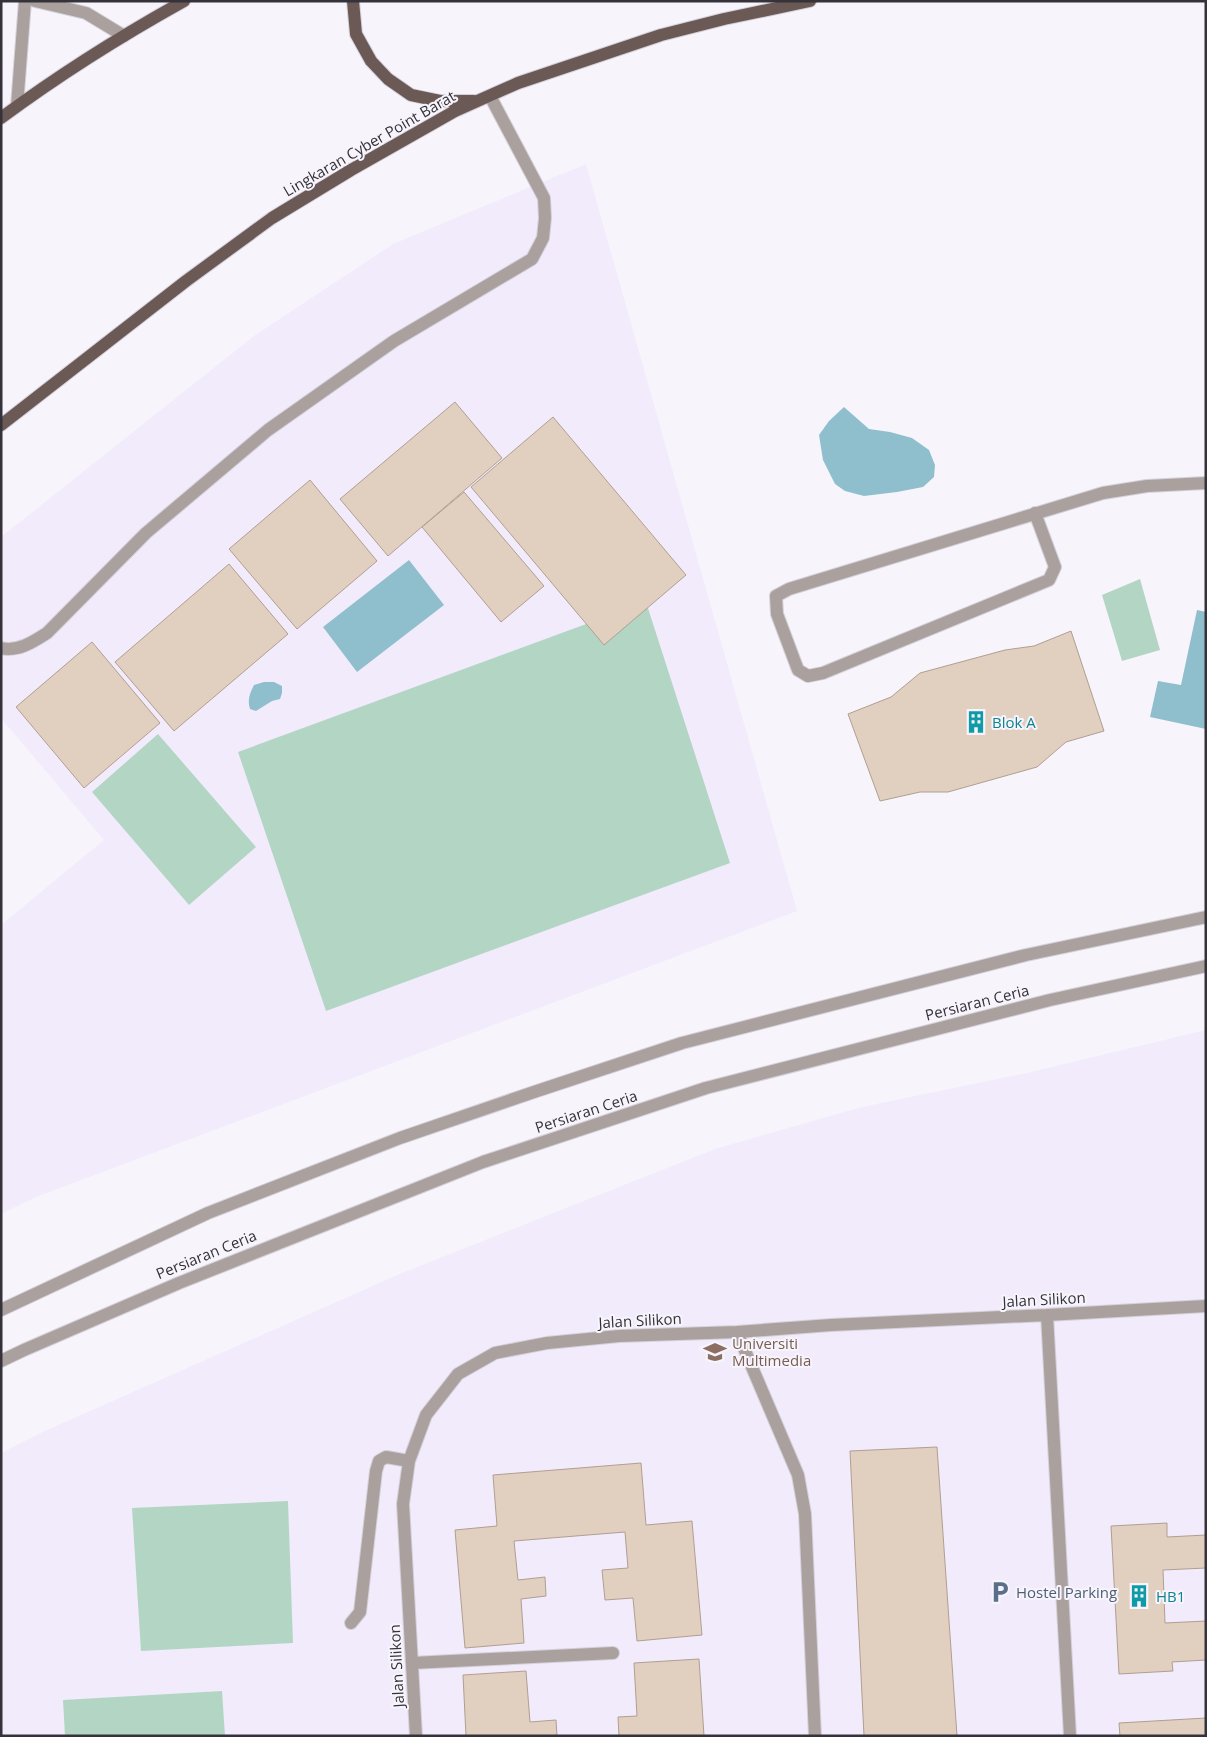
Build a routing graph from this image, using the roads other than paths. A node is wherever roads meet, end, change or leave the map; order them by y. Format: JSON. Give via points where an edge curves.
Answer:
{"nodes":[{"id":1,"x":25,"y":1,"type":"edge"},
{"id":2,"x":35,"y":1,"type":"edge"},
{"id":3,"x":184,"y":1,"type":"edge"},
{"id":4,"x":353,"y":1,"type":"edge"},
{"id":5,"x":810,"y":1,"type":"edge"},
{"id":6,"x":124,"y":36,"type":"junction"},
{"id":7,"x":518,"y":83,"type":"junction"},
{"id":8,"x":490,"y":96,"type":"junction"},
{"id":9,"x":17,"y":106,"type":"junction"},
{"id":10,"x":1,"y":118,"type":"edge"},
{"id":11,"x":1,"y":426,"type":"edge"},
{"id":12,"x":1206,"y":483,"type":"edge"},
{"id":13,"x":1036,"y":513,"type":"junction"},
{"id":14,"x":1,"y":648,"type":"edge"},
{"id":15,"x":1206,"y":917,"type":"edge"},
{"id":16,"x":1206,"y":966,"type":"edge"},
{"id":17,"x":1206,"y":1306,"type":"edge"},
{"id":18,"x":1,"y":1310,"type":"edge"},
{"id":19,"x":1047,"y":1315,"type":"junction"},
{"id":20,"x":737,"y":1332,"type":"junction"},
{"id":21,"x":1,"y":1361,"type":"edge"},
{"id":22,"x":409,"y":1461,"type":"junction"},
{"id":23,"x":351,"y":1623,"type":"dead end"},
{"id":24,"x":613,"y":1653,"type":"dead end"},
{"id":25,"x":412,"y":1663,"type":"junction"},
{"id":26,"x":416,"y":1736,"type":"edge"},
{"id":27,"x":816,"y":1736,"type":"edge"},
{"id":28,"x":1070,"y":1736,"type":"edge"}],
"edges":[{"from":1,"to":9,"type":"street"},
{"from":2,"to":6,"type":"street","via":[[86,14]]},
{"from":3,"to":6,"type":"main road"},
{"from":4,"to":7,"type":"main road","via":[[356,34],[371,61],[388,79],[411,95],[440,101],[472,101]]},
{"from":5,"to":7,"type":"main road","name":"Lingkaran Cyber Point Barat","via":[[662,35]]},
{"from":6,"to":9,"type":"main road"},
{"from":7,"to":8,"type":"main road","name":"Lingkaran Cyber Point Barat"},
{"from":8,"to":11,"type":"main road","name":"Lingkaran Cyber Point Barat","via":[[403,140],[272,218]]},
{"from":8,"to":14,"type":"street","via":[[544,198],[543,238],[532,259],[394,341],[268,430],[146,533],[47,633],[30,644],[7,650]]},
{"from":9,"to":10,"type":"main road"},
{"from":12,"to":13,"type":"street","via":[[1147,486],[1103,493]]},
{"from":13,"to":13,"type":"street","via":[[1056,567],[1050,580],[823,673],[808,676],[798,670],[777,614],[776,596],[789,589]]},
{"from":15,"to":18,"type":"street","via":[[1026,955],[673,1046],[400,1138],[208,1213]]},
{"from":16,"to":21,"type":"street","name":"Persiaran Ceria","via":[[1041,1003],[706,1088],[483,1162],[340,1217],[170,1286]]},
{"from":17,"to":19,"type":"street","name":"Jalan Silikon"},
{"from":19,"to":20,"type":"street","name":"Jalan Silikon"},
{"from":19,"to":28,"type":"street"},
{"from":20,"to":22,"type":"street","name":"Jalan Silikon","via":[[619,1336],[547,1343],[495,1353],[458,1374],[426,1415]]},
{"from":20,"to":27,"type":"street","via":[[798,1475],[805,1514]]},
{"from":22,"to":23,"type":"street","via":[[386,1457],[379,1461],[360,1612]]},
{"from":22,"to":25,"type":"street","name":"Jalan Silikon","via":[[403,1504]]},
{"from":24,"to":25,"type":"street"},
{"from":25,"to":26,"type":"street","name":"Jalan Silikon"}]}
